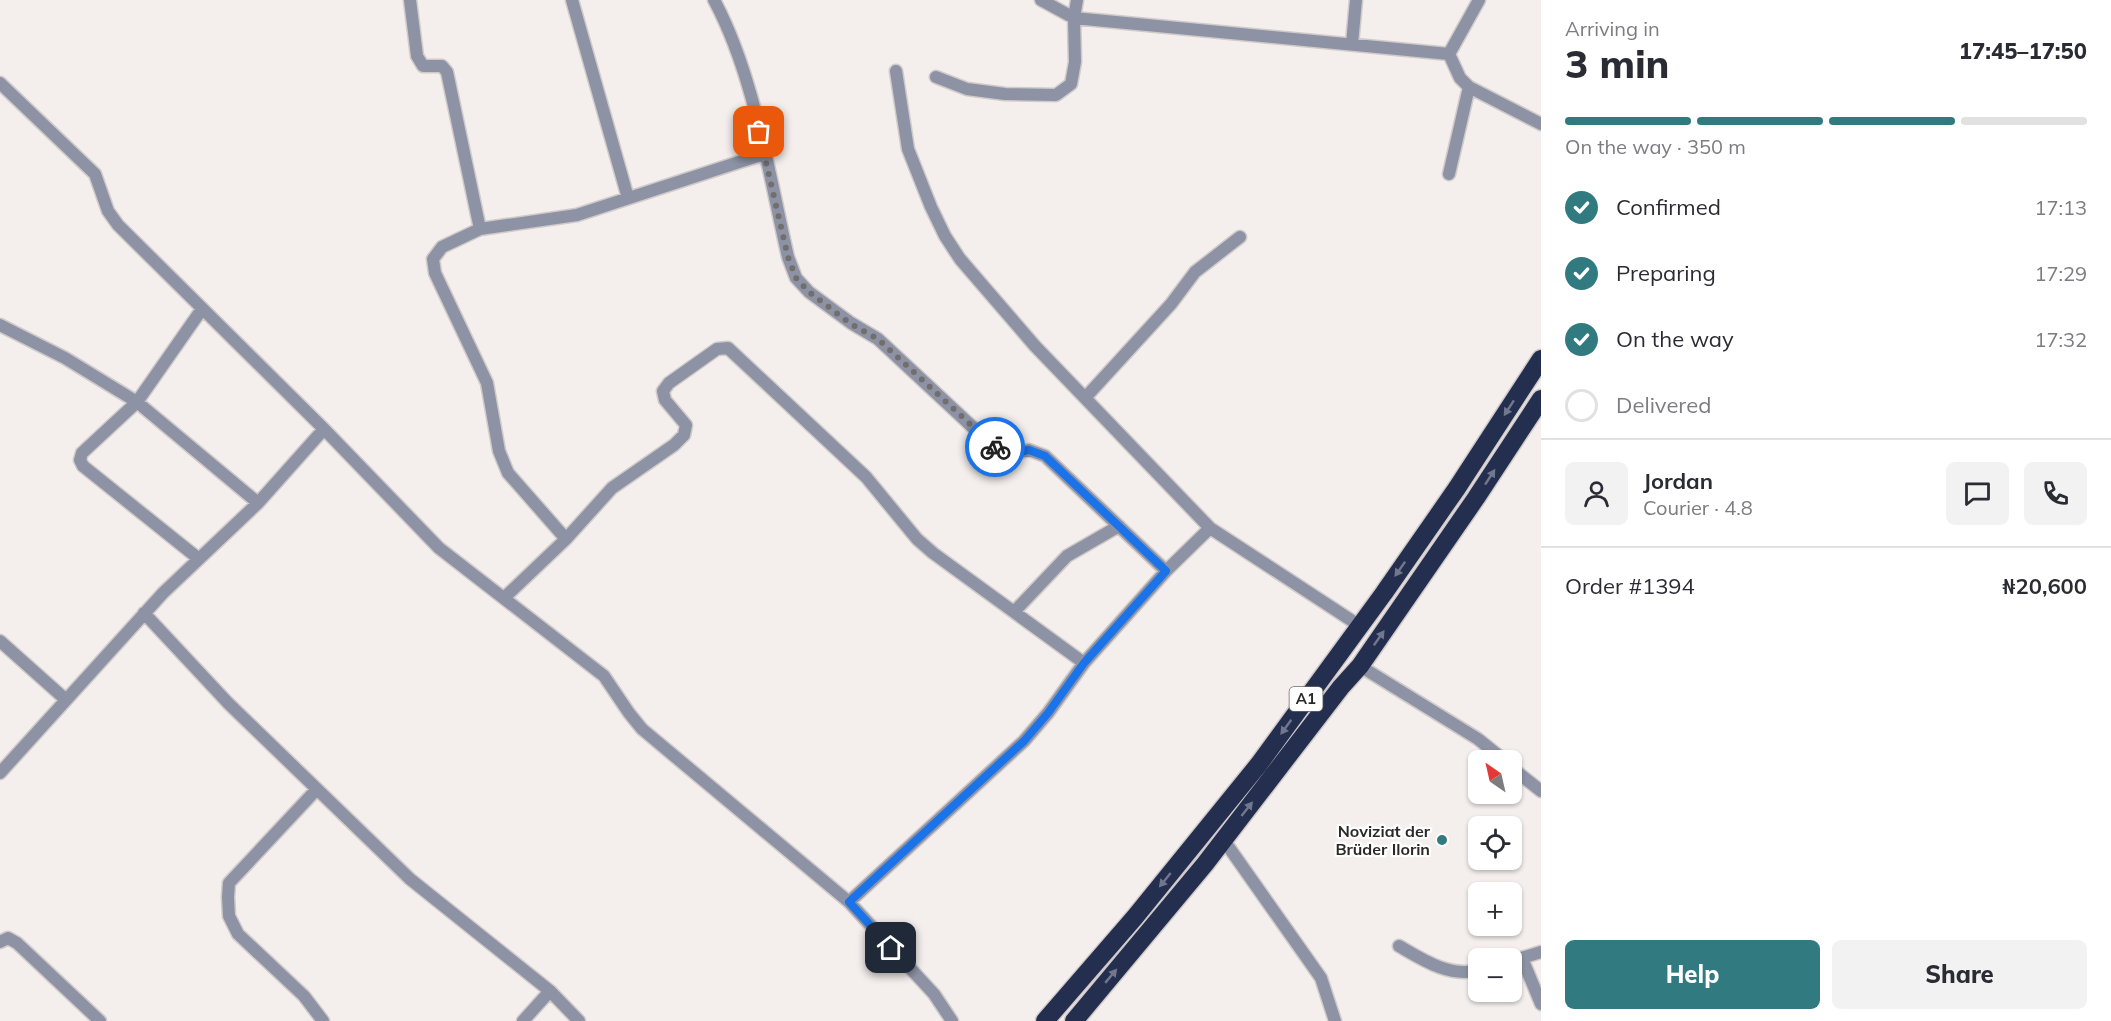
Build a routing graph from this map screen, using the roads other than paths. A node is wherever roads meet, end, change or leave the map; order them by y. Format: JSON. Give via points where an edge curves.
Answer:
{"nodes":[{"id":1,"x":410,"y":0,"type":"edge"},
{"id":2,"x":572,"y":0,"type":"edge"},
{"id":3,"x":714,"y":0,"type":"edge"},
{"id":4,"x":1041,"y":0,"type":"edge"},
{"id":5,"x":1077,"y":0,"type":"edge"},
{"id":6,"x":1356,"y":0,"type":"edge"},
{"id":7,"x":1479,"y":0,"type":"edge"},
{"id":8,"x":1074,"y":18,"type":"junction"},
{"id":9,"x":1352,"y":44,"type":"junction"},
{"id":10,"x":1449,"y":54,"type":"junction"},
{"id":11,"x":896,"y":71,"type":"dead end"},
{"id":12,"x":936,"y":77,"type":"dead end"},
{"id":13,"x":0,"y":83,"type":"edge"},
{"id":14,"x":1469,"y":87,"type":"junction"},
{"id":15,"x":1541,"y":124,"type":"edge"},
{"id":16,"x":764,"y":154,"type":"junction"},
{"id":17,"x":1449,"y":174,"type":"dead end"},
{"id":18,"x":628,"y":198,"type":"junction"},
{"id":19,"x":480,"y":229,"type":"junction"},
{"id":20,"x":1240,"y":237,"type":"dead end"},
{"id":21,"x":202,"y":309,"type":"junction"},
{"id":22,"x":0,"y":325,"type":"edge"},
{"id":23,"x":1541,"y":358,"type":"edge"},
{"id":24,"x":1085,"y":398,"type":"junction"},
{"id":25,"x":137,"y":402,"type":"junction"},
{"id":26,"x":1539,"y":408,"type":"edge"},
{"id":27,"x":324,"y":429,"type":"junction"},
{"id":28,"x":258,"y":503,"type":"junction"},
{"id":29,"x":1119,"y":526,"type":"junction"},
{"id":30,"x":1210,"y":528,"type":"junction"},
{"id":31,"x":566,"y":539,"type":"junction"},
{"id":32,"x":200,"y":560,"type":"junction"},
{"id":33,"x":1166,"y":571,"type":"junction"},
{"id":34,"x":504,"y":598,"type":"junction"},
{"id":35,"x":1014,"y":612,"type":"junction"},
{"id":36,"x":144,"y":613,"type":"junction"},
{"id":37,"x":1360,"y":626,"type":"junction"},
{"id":38,"x":0,"y":642,"type":"edge"},
{"id":39,"x":1084,"y":663,"type":"junction"},
{"id":40,"x":1360,"y":666,"type":"junction"},
{"id":41,"x":65,"y":699,"type":"junction"},
{"id":42,"x":1492,"y":750,"type":"edge"},
{"id":43,"x":0,"y":773,"type":"edge"},
{"id":44,"x":1522,"y":776,"type":"edge"},
{"id":45,"x":317,"y":789,"type":"junction"},
{"id":46,"x":1541,"y":791,"type":"edge"},
{"id":47,"x":1223,"y":840,"type":"junction"},
{"id":48,"x":849,"y":902,"type":"junction"},
{"id":49,"x":0,"y":942,"type":"edge"},
{"id":50,"x":1399,"y":946,"type":"dead end"},
{"id":51,"x":1541,"y":952,"type":"edge"},
{"id":52,"x":1522,"y":958,"type":"edge"},
{"id":53,"x":1522,"y":969,"type":"edge"},
{"id":54,"x":1468,"y":973,"type":"edge"},
{"id":55,"x":550,"y":991,"type":"junction"},
{"id":56,"x":1541,"y":1004,"type":"edge"},
{"id":57,"x":100,"y":1021,"type":"edge"},
{"id":58,"x":323,"y":1021,"type":"edge"},
{"id":59,"x":523,"y":1021,"type":"edge"},
{"id":60,"x":579,"y":1021,"type":"edge"},
{"id":61,"x":952,"y":1021,"type":"edge"},
{"id":62,"x":1045,"y":1021,"type":"edge"},
{"id":63,"x":1074,"y":1021,"type":"edge"},
{"id":64,"x":1335,"y":1021,"type":"edge"}],
"edges":[{"from":1,"to":19,"type":"street","via":[[417,56],[423,66],[442,66],[447,72]]},
{"from":2,"to":18,"type":"street"},
{"from":3,"to":16,"type":"street","via":[[748,88]]},
{"from":4,"to":8,"type":"street"},
{"from":5,"to":8,"type":"street"},
{"from":6,"to":9,"type":"street"},
{"from":7,"to":10,"type":"street"},
{"from":8,"to":9,"type":"street"},
{"from":8,"to":12,"type":"street","via":[[1071,84],[1056,95],[967,89]]},
{"from":9,"to":10,"type":"street"},
{"from":10,"to":14,"type":"street"},
{"from":11,"to":24,"type":"street","via":[[908,149],[945,236],[1035,346]]},
{"from":13,"to":21,"type":"street","via":[[94,174],[108,211],[118,225]]},
{"from":14,"to":15,"type":"street"},
{"from":14,"to":17,"type":"street"},
{"from":16,"to":18,"type":"street"},
{"from":16,"to":29,"type":"street","via":[[788,257],[796,278],[809,292],[878,339],[994,447],[1010,454],[1029,450],[1045,456]]},
{"from":18,"to":19,"type":"street","via":[[577,215]]},
{"from":19,"to":31,"type":"street","via":[[442,247],[433,259],[435,273],[487,383],[503,464]]},
{"from":20,"to":24,"type":"street","via":[[1195,272]]},
{"from":21,"to":25,"type":"street"},
{"from":21,"to":27,"type":"street"},
{"from":22,"to":25,"type":"street","via":[[65,358]]},
{"from":23,"to":37,"type":"highway","number":"A1","one_way":true,"via":[[1457,488]]},
{"from":24,"to":30,"type":"street"},
{"from":25,"to":28,"type":"street"},
{"from":25,"to":32,"type":"street","via":[[82,453],[80,460]]},
{"from":40,"to":26,"type":"highway","number":"A1","one_way":true},
{"from":27,"to":28,"type":"street"},
{"from":27,"to":34,"type":"street","via":[[439,548]]},
{"from":28,"to":32,"type":"street"},
{"from":29,"to":33,"type":"street"},
{"from":29,"to":35,"type":"street","via":[[1067,556]]},
{"from":30,"to":33,"type":"street"},
{"from":30,"to":37,"type":"street"},
{"from":31,"to":34,"type":"street"},
{"from":31,"to":35,"type":"street","via":[[612,488],[684,435],[686,425],[665,400],[663,391],[669,382],[717,349],[728,348],[866,477],[917,539]]},
{"from":32,"to":36,"type":"street"},
{"from":33,"to":39,"type":"street"},
{"from":34,"to":48,"type":"street","via":[[604,676],[642,729]]},
{"from":35,"to":39,"type":"street"},
{"from":36,"to":41,"type":"street"},
{"from":36,"to":45,"type":"street","via":[[228,704]]},
{"from":37,"to":62,"type":"highway","number":"A1","one_way":true,"via":[[1259,764]]},
{"from":38,"to":41,"type":"street"},
{"from":39,"to":48,"type":"street","via":[[1024,741]]},
{"from":40,"to":42,"type":"street"},
{"from":47,"to":40,"type":"highway","number":"A1","one_way":true},
{"from":41,"to":43,"type":"street"},
{"from":44,"to":46,"type":"street"},
{"from":45,"to":55,"type":"street","via":[[410,879]]},
{"from":45,"to":58,"type":"street","via":[[229,883],[228,897],[229,916],[238,934],[304,996]]},
{"from":63,"to":47,"type":"highway","number":"A1","one_way":true},
{"from":47,"to":64,"type":"street","via":[[1321,978]]},
{"from":48,"to":61,"type":"street","via":[[934,994]]},
{"from":49,"to":57,"type":"street","via":[[8,938],[17,943]]},
{"from":50,"to":54,"type":"street","via":[[1432,966]]},
{"from":51,"to":52,"type":"street"},
{"from":53,"to":56,"type":"street"},
{"from":55,"to":59,"type":"street"},
{"from":55,"to":60,"type":"street"}]}
